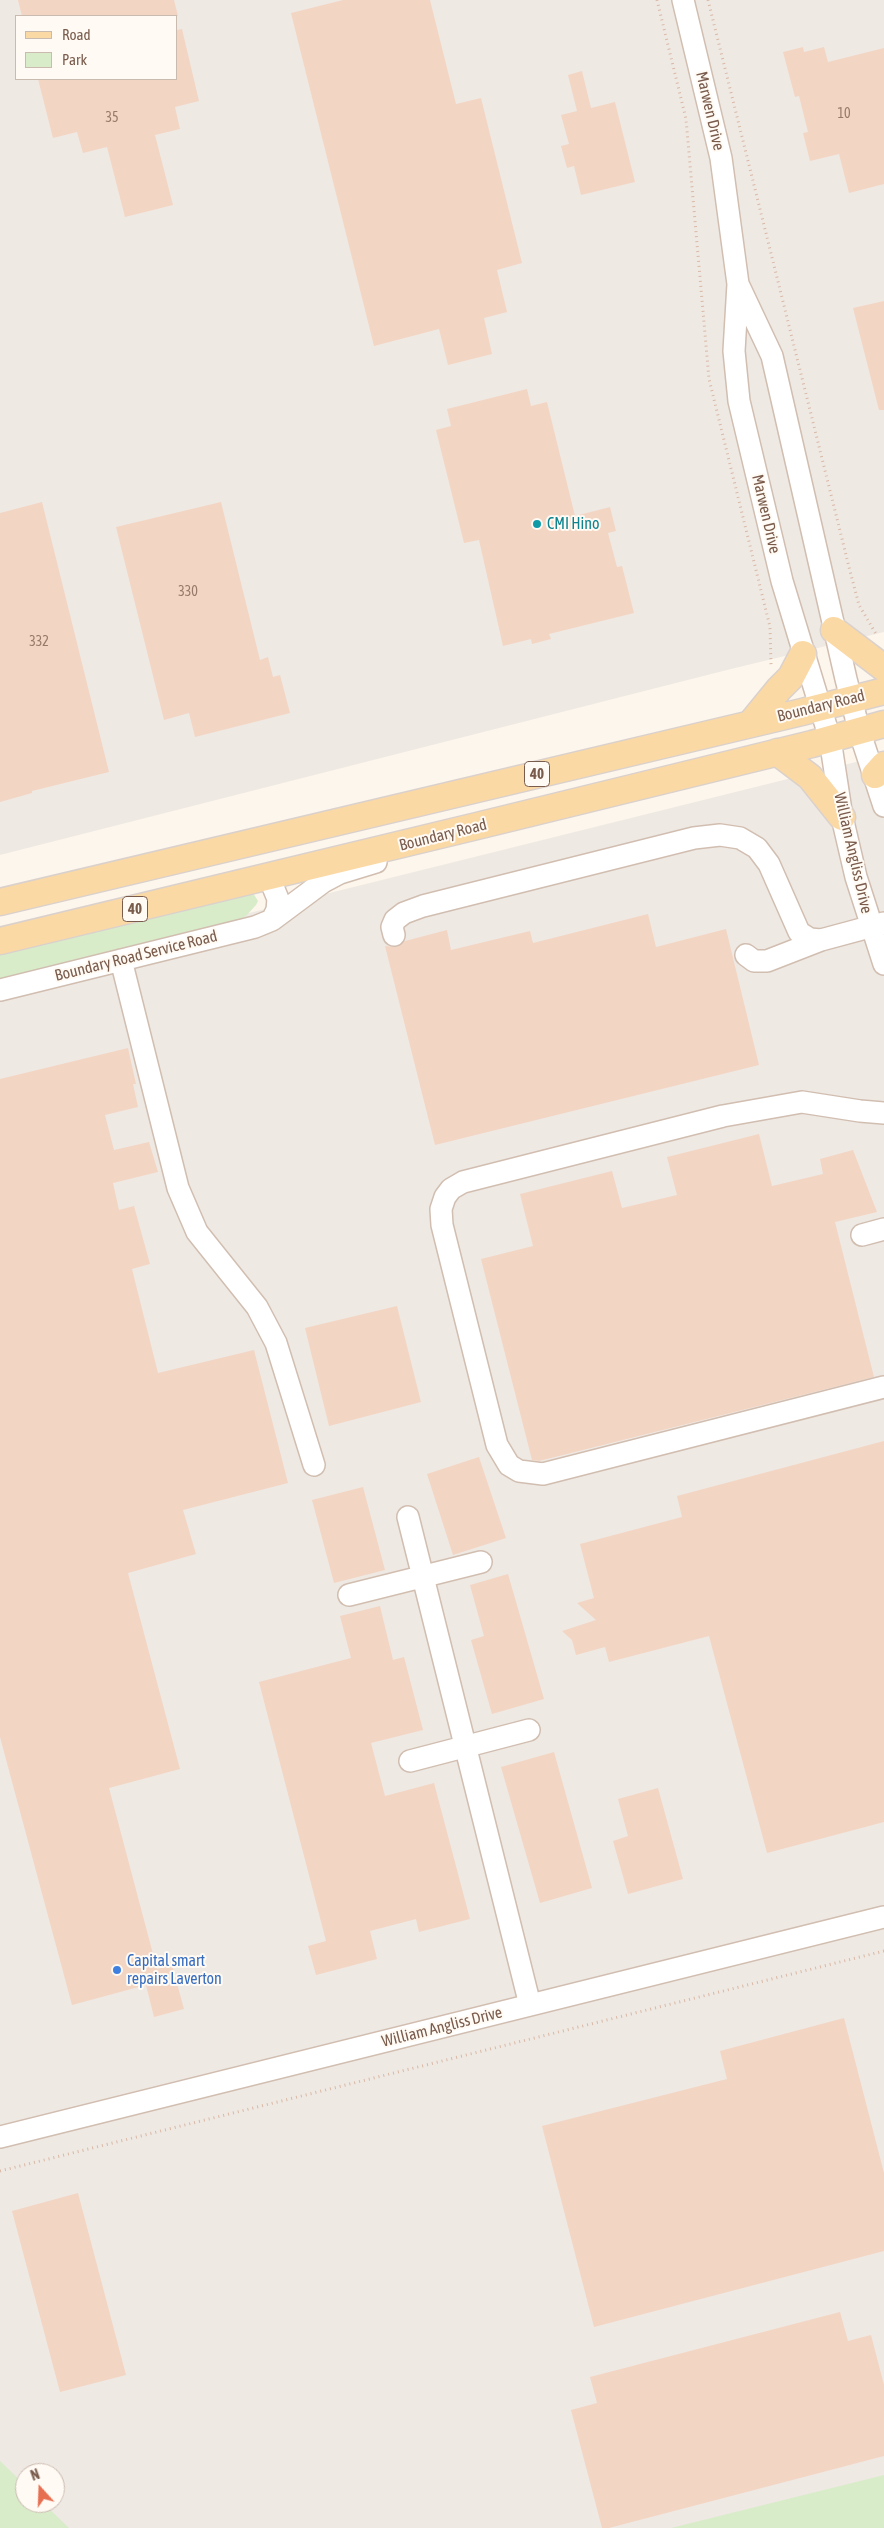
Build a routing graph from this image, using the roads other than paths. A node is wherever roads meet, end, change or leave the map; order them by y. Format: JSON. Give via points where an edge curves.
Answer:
{"nodes":[{"id":1,"x":683,"y":0,"type":"edge"},
{"id":2,"x":738,"y":284,"type":"junction"},
{"id":3,"x":834,"y":630,"type":"junction"},
{"id":4,"x":803,"y":654,"type":"junction"},
{"id":5,"x":884,"y":668,"type":"edge"},
{"id":6,"x":884,"y":691,"type":"edge"},
{"id":7,"x":851,"y":700,"type":"junction"},
{"id":8,"x":820,"y":708,"type":"junction"},
{"id":9,"x":752,"y":722,"type":"junction"},
{"id":10,"x":884,"y":724,"type":"edge"},
{"id":11,"x":859,"y":730,"type":"junction"},
{"id":12,"x":830,"y":740,"type":"junction"},
{"id":13,"x":777,"y":752,"type":"junction"},
{"id":14,"x":879,"y":770,"type":"edge"},
{"id":15,"x":884,"y":806,"type":"edge"},
{"id":16,"x":842,"y":817,"type":"junction"},
{"id":17,"x":477,"y":826,"type":"junction"},
{"id":18,"x":254,"y":842,"type":"junction"},
{"id":19,"x":269,"y":877,"type":"junction"},
{"id":20,"x":0,"y":902,"type":"edge"},
{"id":21,"x":272,"y":920,"type":"junction"},
{"id":22,"x":877,"y":925,"type":"edge"},
{"id":23,"x":394,"y":935,"type":"dead end"},
{"id":24,"x":821,"y":940,"type":"junction"},
{"id":25,"x":0,"y":941,"type":"edge"},
{"id":26,"x":746,"y":955,"type":"dead end"},
{"id":27,"x":121,"y":960,"type":"junction"},
{"id":28,"x":884,"y":964,"type":"edge"},
{"id":29,"x":0,"y":990,"type":"edge"},
{"id":30,"x":884,"y":1113,"type":"edge"},
{"id":31,"x":884,"y":1229,"type":"edge"},
{"id":32,"x":862,"y":1235,"type":"dead end"},
{"id":33,"x":884,"y":1388,"type":"edge"},
{"id":34,"x":314,"y":1465,"type":"dead end"},
{"id":35,"x":408,"y":1517,"type":"dead end"},
{"id":36,"x":481,"y":1562,"type":"dead end"},
{"id":37,"x":423,"y":1577,"type":"junction"},
{"id":38,"x":350,"y":1595,"type":"dead end"},
{"id":39,"x":529,"y":1730,"type":"dead end"},
{"id":40,"x":465,"y":1747,"type":"junction"},
{"id":41,"x":410,"y":1761,"type":"dead end"},
{"id":42,"x":884,"y":1917,"type":"edge"},
{"id":43,"x":530,"y":2005,"type":"junction"},
{"id":44,"x":0,"y":2137,"type":"edge"}],
"edges":[{"from":1,"to":2,"type":"street","name":"Marwen Drive","via":[[721,158]]},
{"from":2,"to":3,"type":"street","name":"Marwen Drive","via":[[772,356]]},
{"from":2,"to":4,"type":"street","name":"Marwen Drive","via":[[734,351],[739,401]]},
{"from":3,"to":5,"type":"main road"},
{"from":3,"to":7,"type":"street","name":"Marwen Drive"},
{"from":4,"to":8,"type":"street","name":"Marwen Drive"},
{"from":4,"to":9,"type":"main road","via":[[791,677]]},
{"from":6,"to":7,"type":"main road","name":"Boundary Road","number":"40"},
{"from":7,"to":8,"type":"main road","name":"Boundary Road","number":"40"},
{"from":7,"to":11,"type":"street"},
{"from":8,"to":9,"type":"main road","name":"Boundary Road","number":"40"},
{"from":8,"to":12,"type":"street","name":"Marwen Drive"},
{"from":9,"to":18,"type":"main road","name":"Boundary Road","number":"40"},
{"from":10,"to":11,"type":"main road","name":"Boundary Road","number":"40"},
{"from":11,"to":12,"type":"main road","name":"Boundary Road","number":"40"},
{"from":11,"to":14,"type":"street"},
{"from":12,"to":13,"type":"main road","name":"Boundary Road","number":"40"},
{"from":12,"to":16,"type":"street","name":"William Angliss Drive"},
{"from":13,"to":16,"type":"main road","via":[[810,777]]},
{"from":13,"to":17,"type":"main road","name":"Boundary Road","number":"40"},
{"from":14,"to":15,"type":"street"},
{"from":16,"to":22,"type":"street","name":"William Angliss Drive"},
{"from":17,"to":19,"type":"main road","name":"Boundary Road","number":"40"},
{"from":17,"to":21,"type":"street","name":"Boundary Road Service Road","via":[[432,848],[340,874],[323,882]]},
{"from":18,"to":19,"type":"main road"},
{"from":18,"to":20,"type":"main road","name":"Boundary Road","number":"40"},
{"from":19,"to":21,"type":"street","via":[[278,898]]},
{"from":19,"to":25,"type":"main road","name":"Boundary Road","number":"40"},
{"from":21,"to":27,"type":"street","name":"Boundary Road Service Road"},
{"from":22,"to":24,"type":"street"},
{"from":22,"to":28,"type":"street","name":"William Angliss Drive"},
{"from":23,"to":24,"type":"street","via":[[395,920],[423,906],[694,838],[720,835],[740,838],[757,848],[769,864],[799,932],[810,939]]},
{"from":24,"to":26,"type":"street","via":[[766,961],[754,961]]},
{"from":27,"to":29,"type":"street","name":"Boundary Road Service Road"},
{"from":27,"to":34,"type":"street","via":[[178,1188],[197,1232],[257,1307],[276,1343]]},
{"from":30,"to":33,"type":"street","via":[[802,1102],[723,1116],[463,1182],[451,1189],[441,1209],[442,1225],[496,1445],[509,1465],[520,1471],[543,1474]]},
{"from":31,"to":32,"type":"street"},
{"from":35,"to":37,"type":"street"},
{"from":36,"to":37,"type":"street"},
{"from":37,"to":38,"type":"street"},
{"from":37,"to":40,"type":"street"},
{"from":39,"to":40,"type":"street"},
{"from":40,"to":41,"type":"street"},
{"from":40,"to":43,"type":"street"},
{"from":42,"to":43,"type":"street","name":"William Angliss Drive"},
{"from":43,"to":44,"type":"street","name":"William Angliss Drive"}]}
